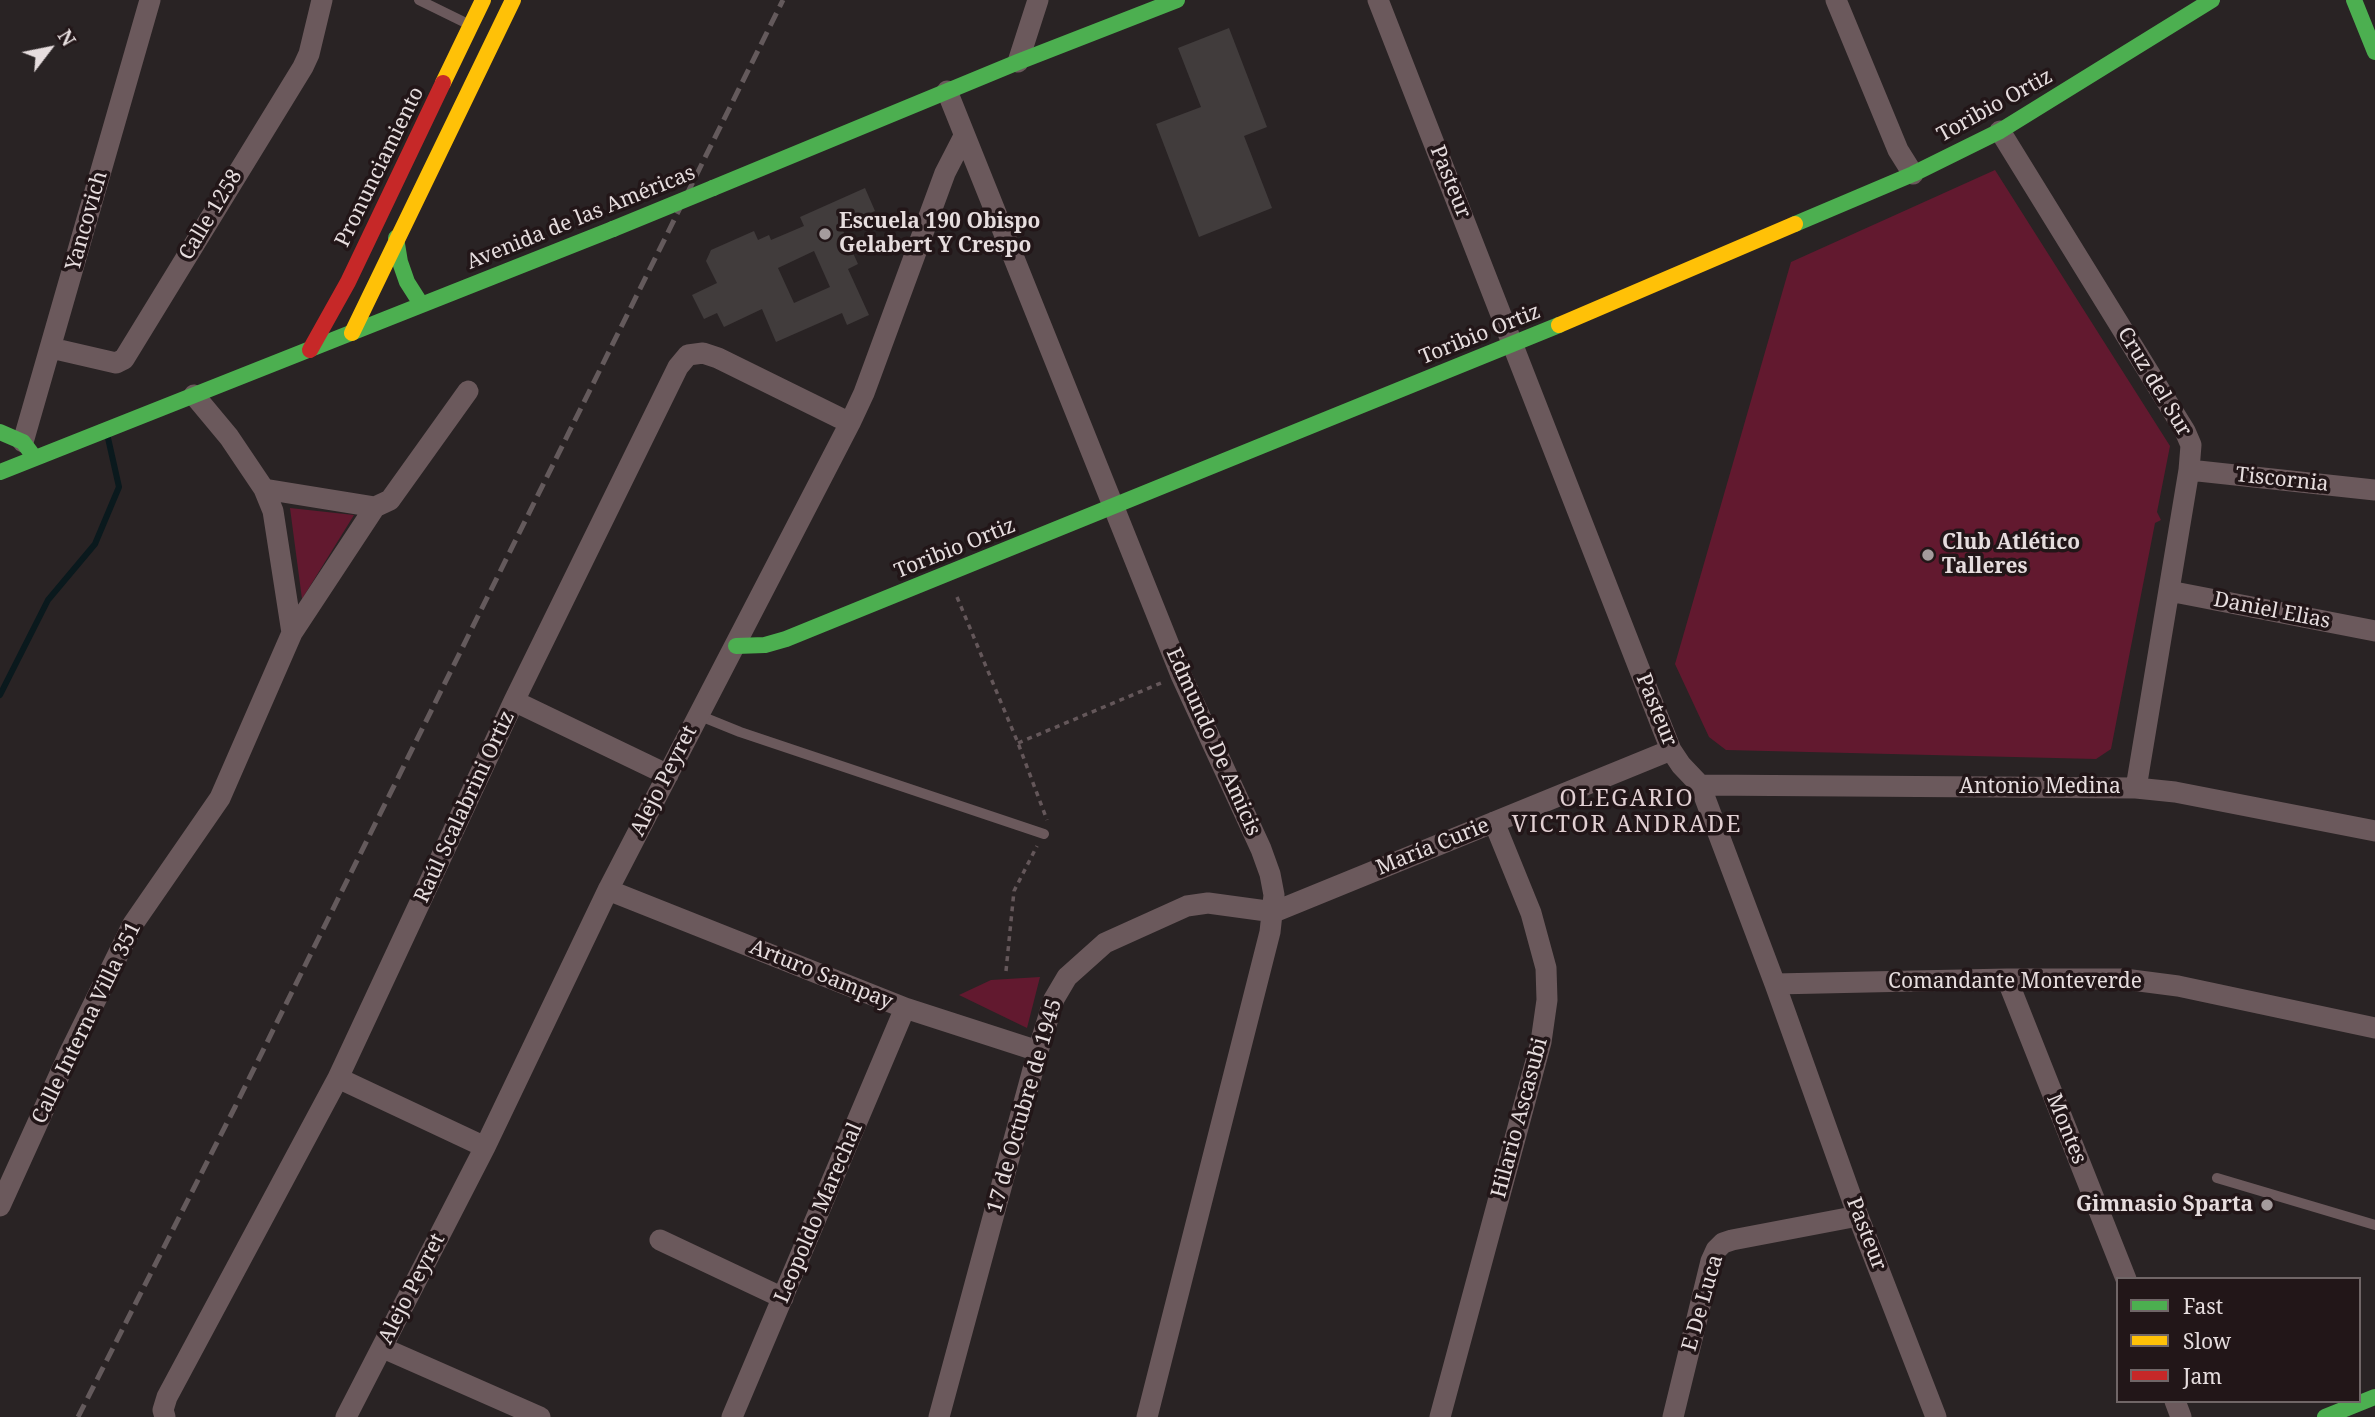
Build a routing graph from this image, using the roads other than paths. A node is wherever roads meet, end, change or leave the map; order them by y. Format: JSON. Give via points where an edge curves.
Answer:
{"nodes":[{"id":1,"x":150,"y":0,"type":"edge"},
{"id":2,"x":322,"y":0,"type":"edge"},
{"id":3,"x":419,"y":0,"type":"edge"},
{"id":4,"x":483,"y":0,"type":"edge"},
{"id":5,"x":513,"y":0,"type":"edge"},
{"id":6,"x":1038,"y":0,"type":"edge"},
{"id":7,"x":1177,"y":0,"type":"edge"},
{"id":8,"x":1378,"y":0,"type":"edge"},
{"id":9,"x":1836,"y":0,"type":"edge"},
{"id":10,"x":2212,"y":0,"type":"edge"},
{"id":11,"x":2354,"y":0,"type":"edge"},
{"id":12,"x":471,"y":26,"type":"junction"},
{"id":13,"x":2375,"y":52,"type":"edge"},
{"id":14,"x":1018,"y":62,"type":"junction"},
{"id":15,"x":947,"y":92,"type":"junction"},
{"id":16,"x":2000,"y":131,"type":"junction"},
{"id":17,"x":963,"y":138,"type":"junction"},
{"id":18,"x":1913,"y":174,"type":"junction"},
{"id":19,"x":396,"y":238,"type":"junction"},
{"id":20,"x":421,"y":304,"type":"junction"},
{"id":21,"x":352,"y":333,"type":"junction"},
{"id":22,"x":1514,"y":344,"type":"junction"},
{"id":23,"x":51,"y":348,"type":"junction"},
{"id":24,"x":310,"y":351,"type":"junction"},
{"id":25,"x":468,"y":391,"type":"dead end"},
{"id":26,"x":194,"y":395,"type":"junction"},
{"id":27,"x":850,"y":423,"type":"junction"},
{"id":28,"x":0,"y":432,"type":"edge"},
{"id":29,"x":29,"y":450,"type":"junction"},
{"id":30,"x":2189,"y":470,"type":"junction"},
{"id":31,"x":0,"y":472,"type":"edge"},
{"id":32,"x":264,"y":489,"type":"junction"},
{"id":33,"x":2375,"y":490,"type":"edge"},
{"id":34,"x":1112,"y":506,"type":"junction"},
{"id":35,"x":375,"y":508,"type":"junction"},
{"id":36,"x":2169,"y":591,"type":"junction"},
{"id":37,"x":2375,"y":631,"type":"edge"},
{"id":38,"x":292,"y":633,"type":"junction"},
{"id":39,"x":736,"y":646,"type":"junction"},
{"id":40,"x":514,"y":701,"type":"junction"},
{"id":41,"x":698,"y":715,"type":"junction"},
{"id":42,"x":1671,"y":750,"type":"junction"},
{"id":43,"x":668,"y":775,"type":"junction"},
{"id":44,"x":1700,"y":785,"type":"junction"},
{"id":45,"x":2136,"y":788,"type":"junction"},
{"id":46,"x":1494,"y":822,"type":"junction"},
{"id":47,"x":2375,"y":831,"type":"edge"},
{"id":48,"x":1044,"y":834,"type":"road end"},
{"id":49,"x":608,"y":890,"type":"junction"},
{"id":50,"x":1273,"y":912,"type":"junction"},
{"id":51,"x":2007,"y":979,"type":"junction"},
{"id":52,"x":1775,"y":984,"type":"junction"},
{"id":53,"x":905,"y":1008,"type":"junction"},
{"id":54,"x":2375,"y":1028,"type":"edge"},
{"id":55,"x":1038,"y":1051,"type":"junction"},
{"id":56,"x":338,"y":1079,"type":"junction"},
{"id":57,"x":485,"y":1147,"type":"junction"},
{"id":58,"x":2217,"y":1178,"type":"dead end"},
{"id":59,"x":0,"y":1206,"type":"edge"},
{"id":60,"x":1858,"y":1216,"type":"junction"},
{"id":61,"x":2375,"y":1226,"type":"edge"},
{"id":62,"x":660,"y":1240,"type":"dead end"},
{"id":63,"x":2125,"y":1277,"type":"edge"},
{"id":64,"x":783,"y":1298,"type":"junction"},
{"id":65,"x":383,"y":1348,"type":"junction"},
{"id":66,"x":2360,"y":1403,"type":"edge"},
{"id":67,"x":165,"y":1417,"type":"edge"},
{"id":68,"x":346,"y":1417,"type":"edge"},
{"id":69,"x":540,"y":1417,"type":"edge"},
{"id":70,"x":732,"y":1417,"type":"edge"},
{"id":71,"x":939,"y":1417,"type":"edge"},
{"id":72,"x":1147,"y":1417,"type":"edge"},
{"id":73,"x":1440,"y":1417,"type":"edge"},
{"id":74,"x":1673,"y":1417,"type":"edge"},
{"id":75,"x":1936,"y":1417,"type":"edge"},
{"id":76,"x":2325,"y":1417,"type":"edge"}],
"edges":[{"from":1,"to":23,"type":"street","name":"Yancovich"},
{"from":2,"to":23,"type":"street","name":"Calle 1258","via":[[303,67],[124,359],[116,363]]},
{"from":3,"to":12,"type":"lane"},
{"from":4,"to":12,"type":"main road","name":"Pronunciamiento"},
{"from":5,"to":19,"type":"main road"},
{"from":6,"to":14,"type":"street"},
{"from":7,"to":14,"type":"main road","name":"Avenida de las Américas"},
{"from":8,"to":22,"type":"street","name":"Pasteur"},
{"from":9,"to":18,"type":"street","via":[[1898,150]]},
{"from":10,"to":16,"type":"main road","name":"Toribio Ortiz"},
{"from":11,"to":13,"type":"main road"},
{"from":12,"to":24,"type":"main road","name":"Pronunciamiento"},
{"from":14,"to":15,"type":"main road","name":"Avenida de las Américas"},
{"from":15,"to":17,"type":"street","name":"Edmundo De Amicis"},
{"from":15,"to":20,"type":"main road","name":"Avenida de las Américas","bridge":true},
{"from":16,"to":18,"type":"main road","name":"Toribio Ortiz"},
{"from":16,"to":30,"type":"street","name":"Cruz del Sur","via":[[2185,432],[2191,445]]},
{"from":17,"to":27,"type":"street","name":"Alejo Peyret","via":[[945,173]]},
{"from":17,"to":34,"type":"street","name":"Edmundo De Amicis"},
{"from":18,"to":22,"type":"main road","name":"Toribio Ortiz"},
{"from":19,"to":20,"type":"main road","via":[[407,282]]},
{"from":19,"to":21,"type":"main road"},
{"from":20,"to":21,"type":"main road","name":"Avenida de las Américas"},
{"from":21,"to":24,"type":"main road","name":"Avenida de las Américas"},
{"from":22,"to":34,"type":"main road","name":"Toribio Ortiz"},
{"from":22,"to":42,"type":"street","name":"Pasteur"},
{"from":23,"to":29,"type":"street","name":"Yancovich"},
{"from":24,"to":26,"type":"main road","name":"Avenida de las Américas"},
{"from":25,"to":35,"type":"street","name":"Calle Interna Villa 351","via":[[390,500]]},
{"from":26,"to":29,"type":"main road","name":"Avenida de las Américas"},
{"from":26,"to":32,"type":"street"},
{"from":27,"to":39,"type":"street","name":"Alejo Peyret"},
{"from":27,"to":40,"type":"street","name":"Raúl Scalabrini Ortiz","via":[[718,358],[688,355],[678,367]]},
{"from":28,"to":29,"type":"main road"},
{"from":29,"to":31,"type":"main road","name":"Avenida de las Américas"},
{"from":30,"to":33,"type":"street","name":"Tiscornia"},
{"from":30,"to":36,"type":"street","name":"Cruz del Sur"},
{"from":32,"to":35,"type":"street"},
{"from":32,"to":38,"type":"street","via":[[273,512]]},
{"from":34,"to":39,"type":"main road","name":"Toribio Ortiz","via":[[786,639]]},
{"from":34,"to":50,"type":"street","name":"Edmundo De Amicis","via":[[1181,675],[1261,849],[1270,874]]},
{"from":35,"to":38,"type":"street","name":"Calle Interna Villa 351"},
{"from":36,"to":37,"type":"street","name":"Daniel Elias"},
{"from":36,"to":45,"type":"street","name":"Cruz del Sur"},
{"from":38,"to":59,"type":"street","name":"Calle Interna Villa 351","via":[[220,798],[133,924]]},
{"from":39,"to":41,"type":"street","name":"Alejo Peyret"},
{"from":40,"to":43,"type":"street"},
{"from":40,"to":56,"type":"street","name":"Raúl Scalabrini Ortiz"},
{"from":41,"to":43,"type":"street","name":"Alejo Peyret"},
{"from":41,"to":48,"type":"lane"},
{"from":42,"to":44,"type":"street","name":"Pasteur"},
{"from":42,"to":46,"type":"street","name":"María Curie"},
{"from":43,"to":49,"type":"street","name":"Alejo Peyret"},
{"from":44,"to":45,"type":"street","name":"Antonio Medina"},
{"from":44,"to":52,"type":"street","name":"Pasteur"},
{"from":45,"to":47,"type":"street","name":"Antonio Medina"},
{"from":46,"to":50,"type":"street","name":"María Curie"},
{"from":46,"to":73,"type":"street","name":"Hilario Ascasubi","via":[[1531,913],[1546,968],[1547,1000],[1541,1042]]},
{"from":49,"to":53,"type":"street","name":"Arturo Sampay"},
{"from":49,"to":57,"type":"street","name":"Alejo Peyret"},
{"from":50,"to":55,"type":"street","name":"17 de Octubre de 1945","via":[[1208,903],[1187,906],[1105,943],[1067,977],[1054,999]]},
{"from":50,"to":72,"type":"street","name":"Edmundo De Amicis"},
{"from":51,"to":52,"type":"street","name":"Comandante Monteverde"},
{"from":51,"to":54,"type":"street","name":"Comandante Monteverde","via":[[2149,981]]},
{"from":51,"to":63,"type":"street","name":"Montes"},
{"from":52,"to":60,"type":"street","name":"Pasteur"},
{"from":53,"to":55,"type":"street","name":"Arturo Sampay"},
{"from":53,"to":64,"type":"street","name":"Leopoldo Marechal"},
{"from":55,"to":71,"type":"street","name":"17 de Octubre de 1945"},
{"from":56,"to":57,"type":"street"},
{"from":56,"to":67,"type":"street","name":"Raúl Scalabrini Ortiz","via":[[167,1397]]},
{"from":57,"to":65,"type":"street","name":"Alejo Peyret"},
{"from":58,"to":61,"type":"lane"},
{"from":60,"to":74,"type":"street","name":"E De Luca","via":[[1740,1238],[1716,1250]]},
{"from":60,"to":75,"type":"street","name":"Pasteur"},
{"from":62,"to":64,"type":"street"},
{"from":64,"to":70,"type":"street","name":"Leopoldo Marechal"},
{"from":65,"to":68,"type":"street","name":"Alejo Peyret"},
{"from":65,"to":69,"type":"street"},
{"from":66,"to":76,"type":"main road"}]}
